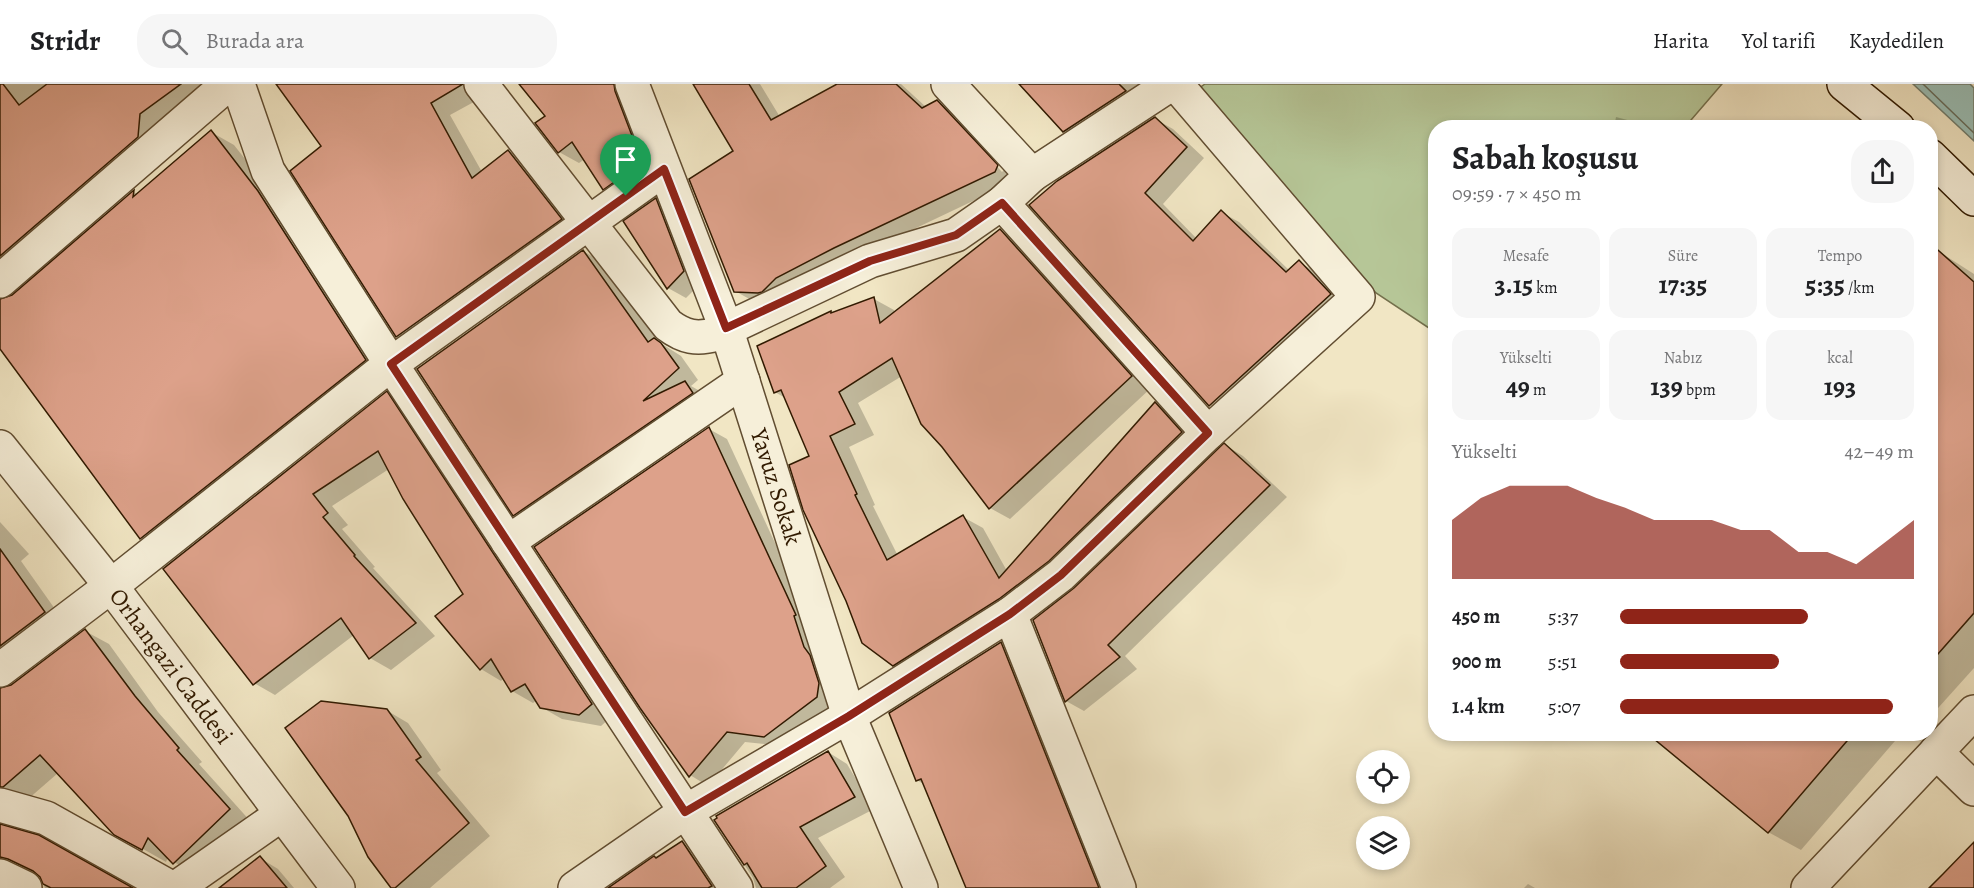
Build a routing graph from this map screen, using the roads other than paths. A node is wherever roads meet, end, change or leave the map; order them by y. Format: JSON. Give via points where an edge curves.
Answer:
{"nodes":[{"id":1,"x":228,"y":84,"type":"edge"},
{"id":2,"x":238,"y":84,"type":"edge"},
{"id":3,"x":481,"y":84,"type":"edge"},
{"id":4,"x":632,"y":84,"type":"edge"},
{"id":5,"x":948,"y":84,"type":"edge"},
{"id":6,"x":1171,"y":84,"type":"edge"},
{"id":7,"x":1176,"y":84,"type":"edge"},
{"id":8,"x":1844,"y":84,"type":"edge"},
{"id":9,"x":1888,"y":120,"type":"edge"},
{"id":10,"x":1938,"y":164,"type":"edge"},
{"id":11,"x":664,"y":169,"type":"junction"},
{"id":12,"x":1032,"y":175,"type":"junction"},
{"id":13,"x":1974,"y":199,"type":"edge"},
{"id":14,"x":1002,"y":203,"type":"junction"},
{"id":15,"x":588,"y":224,"type":"junction"},
{"id":16,"x":0,"y":281,"type":"edge"},
{"id":17,"x":726,"y":328,"type":"junction"},
{"id":18,"x":391,"y":364,"type":"junction"},
{"id":19,"x":743,"y":381,"type":"junction"},
{"id":20,"x":1208,"y":433,"type":"junction"},
{"id":21,"x":0,"y":447,"type":"edge"},
{"id":22,"x":508,"y":542,"type":"junction"},
{"id":23,"x":111,"y":586,"type":"junction"},
{"id":24,"x":1010,"y":614,"type":"junction"},
{"id":25,"x":0,"y":670,"type":"edge"},
{"id":26,"x":1974,"y":712,"type":"edge"},
{"id":27,"x":849,"y":716,"type":"junction"},
{"id":28,"x":1936,"y":752,"type":"junction"},
{"id":29,"x":1974,"y":789,"type":"edge"},
{"id":30,"x":0,"y":806,"type":"edge"},
{"id":31,"x":685,"y":812,"type":"junction"},
{"id":32,"x":282,"y":814,"type":"junction"},
{"id":33,"x":0,"y":876,"type":"edge"},
{"id":34,"x":25,"y":888,"type":"edge"},
{"id":35,"x":173,"y":888,"type":"edge"},
{"id":36,"x":338,"y":888,"type":"edge"},
{"id":37,"x":575,"y":888,"type":"edge"},
{"id":38,"x":736,"y":888,"type":"edge"},
{"id":39,"x":921,"y":888,"type":"edge"},
{"id":40,"x":1119,"y":888,"type":"edge"},
{"id":41,"x":1808,"y":888,"type":"edge"}],
"edges":[{"from":1,"to":16,"type":"street"},
{"from":2,"to":18,"type":"street","via":[[268,171]]},
{"from":3,"to":15,"type":"street"},
{"from":4,"to":11,"type":"street","name":"Yavuz Sokak"},
{"from":5,"to":12,"type":"street"},
{"from":6,"to":12,"type":"street"},
{"from":7,"to":20,"type":"street","via":[[1358,297]]},
{"from":8,"to":9,"type":"street"},
{"from":10,"to":13,"type":"street"},
{"from":11,"to":15,"type":"street"},
{"from":11,"to":17,"type":"street","name":"Yavuz Sokak"},
{"from":12,"to":14,"type":"street"},
{"from":14,"to":17,"type":"street","via":[[956,235],[870,261]]},
{"from":14,"to":20,"type":"street"},
{"from":15,"to":17,"type":"street","via":[[668,325],[694,338]]},
{"from":15,"to":18,"type":"street"},
{"from":17,"to":19,"type":"street","name":"Yavuz Sokak"},
{"from":18,"to":22,"type":"street"},
{"from":18,"to":23,"type":"street"},
{"from":19,"to":22,"type":"street"},
{"from":19,"to":27,"type":"street","name":"Yavuz Sokak"},
{"from":20,"to":24,"type":"street","via":[[1061,575]]},
{"from":21,"to":23,"type":"street","name":"Orhangazi Caddesi"},
{"from":22,"to":31,"type":"street"},
{"from":23,"to":25,"type":"street"},
{"from":23,"to":32,"type":"street","name":"Orhangazi Caddesi"},
{"from":24,"to":27,"type":"street"},
{"from":24,"to":40,"type":"street"},
{"from":26,"to":28,"type":"street"},
{"from":27,"to":31,"type":"street"},
{"from":27,"to":39,"type":"street","name":"Yavuz Sokak"},
{"from":28,"to":29,"type":"street"},
{"from":28,"to":41,"type":"street"},
{"from":30,"to":35,"type":"street","via":[[46,818]]},
{"from":31,"to":37,"type":"street"},
{"from":31,"to":38,"type":"street"},
{"from":32,"to":35,"type":"street"},
{"from":32,"to":36,"type":"street","name":"Orhangazi Caddesi"},
{"from":33,"to":34,"type":"street"}]}
